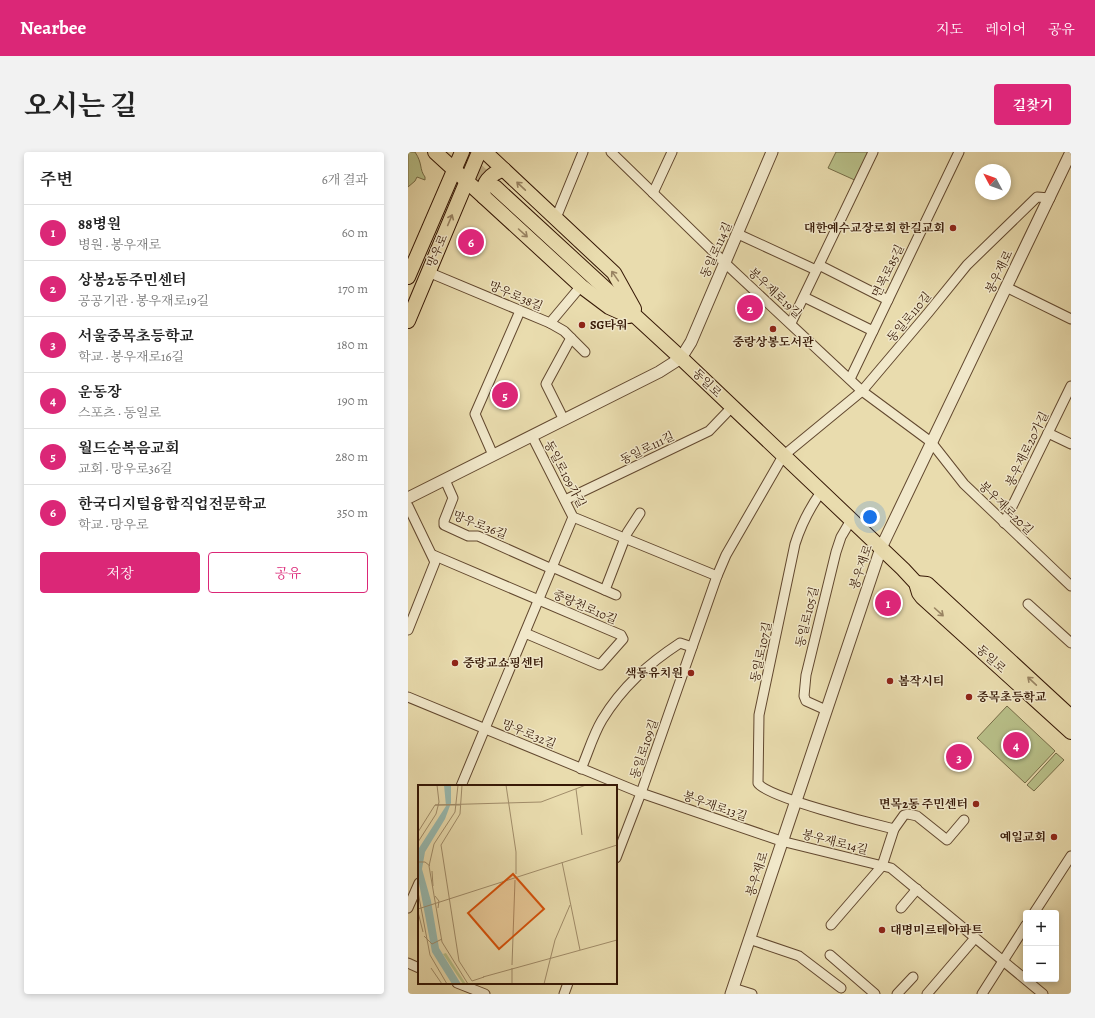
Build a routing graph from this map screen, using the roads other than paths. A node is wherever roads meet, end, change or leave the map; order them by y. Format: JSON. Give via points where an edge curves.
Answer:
{"nodes":[{"id":1,"x":435,"y":152,"type":"edge"},
{"id":2,"x":462,"y":152,"type":"edge"},
{"id":3,"x":479,"y":152,"type":"edge"},
{"id":4,"x":485,"y":152,"type":"edge"},
{"id":5,"x":584,"y":152,"type":"edge"},
{"id":6,"x":611,"y":152,"type":"edge"},
{"id":7,"x":672,"y":152,"type":"edge"},
{"id":8,"x":772,"y":152,"type":"edge"},
{"id":9,"x":873,"y":152,"type":"edge"},
{"id":10,"x":959,"y":152,"type":"edge"},
{"id":11,"x":1071,"y":152,"type":"edge"},
{"id":12,"x":504,"y":170,"type":"junction"},
{"id":13,"x":454,"y":171,"type":"junction"},
{"id":14,"x":466,"y":182,"type":"junction"},
{"id":15,"x":494,"y":187,"type":"tunnel mouth"},
{"id":16,"x":653,"y":193,"type":"junction"},
{"id":17,"x":484,"y":198,"type":"junction"},
{"id":18,"x":1050,"y":198,"type":"junction"},
{"id":19,"x":556,"y":218,"type":"junction"},
{"id":20,"x":738,"y":234,"type":"junction"},
{"id":21,"x":725,"y":263,"type":"junction"},
{"id":22,"x":818,"y":268,"type":"junction"},
{"id":23,"x":428,"y":272,"type":"junction"},
{"id":24,"x":408,"y":277,"type":"edge"},
{"id":25,"x":581,"y":286,"type":"junction"},
{"id":26,"x":1006,"y":287,"type":"junction"},
{"id":27,"x":804,"y":297,"type":"junction"},
{"id":28,"x":888,"y":300,"type":"junction"},
{"id":29,"x":520,"y":311,"type":"junction"},
{"id":30,"x":1071,"y":319,"type":"edge"},
{"id":31,"x":408,"y":321,"type":"edge"},
{"id":32,"x":642,"y":322,"type":"junction"},
{"id":33,"x":550,"y":323,"type":"junction"},
{"id":34,"x":791,"y":323,"type":"junction"},
{"id":35,"x":873,"y":331,"type":"junction"},
{"id":36,"x":571,"y":338,"type":"junction"},
{"id":37,"x":585,"y":352,"type":"dead end"},
{"id":38,"x":681,"y":358,"type":"junction"},
{"id":39,"x":850,"y":379,"type":"junction"},
{"id":40,"x":1071,"y":386,"type":"edge"},
{"id":41,"x":862,"y":391,"type":"junction"},
{"id":42,"x":732,"y":407,"type":"junction"},
{"id":43,"x":564,"y":420,"type":"junction"},
{"id":44,"x":1048,"y":434,"type":"junction"},
{"id":45,"x":532,"y":436,"type":"junction"},
{"id":46,"x":931,"y":442,"type":"junction"},
{"id":47,"x":1071,"y":444,"type":"edge"},
{"id":48,"x":493,"y":455,"type":"junction"},
{"id":49,"x":783,"y":456,"type":"junction"},
{"id":50,"x":445,"y":480,"type":"junction"},
{"id":51,"x":821,"y":492,"type":"junction"},
{"id":52,"x":408,"y":498,"type":"edge"},
{"id":53,"x":565,"y":500,"type":"junction"},
{"id":54,"x":408,"y":506,"type":"edge"},
{"id":55,"x":640,"y":513,"type":"dead end"},
{"id":56,"x":573,"y":517,"type":"junction"},
{"id":57,"x":851,"y":520,"type":"junction"},
{"id":58,"x":1004,"y":522,"type":"junction"},
{"id":59,"x":625,"y":538,"type":"junction"},
{"id":60,"x":881,"y":548,"type":"junction"},
{"id":61,"x":433,"y":556,"type":"junction"},
{"id":62,"x":552,"y":568,"type":"junction"},
{"id":63,"x":717,"y":576,"type":"junction"},
{"id":64,"x":916,"y":583,"type":"junction"},
{"id":65,"x":1071,"y":586,"type":"edge"},
{"id":66,"x":605,"y":590,"type":"junction"},
{"id":67,"x":616,"y":595,"type":"dead end"},
{"id":68,"x":539,"y":600,"type":"junction"},
{"id":69,"x":1028,"y":604,"type":"dead end"},
{"id":70,"x":411,"y":614,"type":"edge"},
{"id":71,"x":408,"y":630,"type":"edge"},
{"id":72,"x":525,"y":633,"type":"junction"},
{"id":73,"x":1071,"y":643,"type":"edge"},
{"id":74,"x":692,"y":647,"type":"junction"},
{"id":75,"x":408,"y":697,"type":"edge"},
{"id":76,"x":826,"y":710,"type":"junction"},
{"id":77,"x":1071,"y":717,"type":"edge"},
{"id":78,"x":485,"y":729,"type":"junction"},
{"id":79,"x":1071,"y":732,"type":"edge"},
{"id":80,"x":581,"y":769,"type":"junction"},
{"id":81,"x":461,"y":785,"type":"edge"},
{"id":82,"x":641,"y":793,"type":"junction"},
{"id":83,"x":795,"y":800,"type":"junction"},
{"id":84,"x":964,"y":820,"type":"dead end"},
{"id":85,"x":894,"y":829,"type":"junction"},
{"id":86,"x":782,"y":841,"type":"junction"},
{"id":87,"x":617,"y":855,"type":"edge"},
{"id":88,"x":1071,"y":856,"type":"edge"},
{"id":89,"x":882,"y":866,"type":"junction"},
{"id":90,"x":1064,"y":867,"type":"junction"},
{"id":91,"x":1071,"y":874,"type":"edge"},
{"id":92,"x":418,"y":885,"type":"edge"},
{"id":93,"x":916,"y":889,"type":"junction"},
{"id":94,"x":408,"y":908,"type":"edge"},
{"id":95,"x":901,"y":908,"type":"dead end"},
{"id":96,"x":1036,"y":910,"type":"edge"},
{"id":97,"x":831,"y":925,"type":"dead end"},
{"id":98,"x":1023,"y":930,"type":"edge"},
{"id":99,"x":975,"y":938,"type":"junction"},
{"id":100,"x":749,"y":939,"type":"junction"},
{"id":101,"x":830,"y":955,"type":"dead end"},
{"id":102,"x":1002,"y":961,"type":"junction"},
{"id":103,"x":408,"y":963,"type":"edge"},
{"id":104,"x":418,"y":968,"type":"edge"},
{"id":105,"x":913,"y":976,"type":"dead end"},
{"id":106,"x":460,"y":984,"type":"edge"},
{"id":107,"x":568,"y":984,"type":"edge"},
{"id":108,"x":841,"y":988,"type":"dead end"},
{"id":109,"x":732,"y":991,"type":"edge"},
{"id":110,"x":485,"y":994,"type":"edge"},
{"id":111,"x":564,"y":994,"type":"edge"},
{"id":112,"x":752,"y":994,"type":"edge"},
{"id":113,"x":875,"y":994,"type":"edge"},
{"id":114,"x":897,"y":994,"type":"edge"},
{"id":115,"x":927,"y":994,"type":"edge"},
{"id":116,"x":982,"y":994,"type":"edge"},
{"id":117,"x":1043,"y":994,"type":"edge"}],
"edges":[{"from":1,"to":13,"type":"main road"},
{"from":2,"to":13,"type":"main road","name":"망우로"},
{"from":3,"to":14,"type":"main road","name":"망우로"},
{"from":4,"to":12,"type":"main road"},
{"from":5,"to":19,"type":"street"},
{"from":6,"to":16,"type":"street","name":"봉우재로19길"},
{"from":7,"to":16,"type":"street"},
{"from":8,"to":20,"type":"street","name":"동일로114길"},
{"from":9,"to":22,"type":"street"},
{"from":10,"to":28,"type":"street","name":"면목로85길"},
{"from":11,"to":18,"type":"street","name":"봉우재로"},
{"from":12,"to":17,"type":"main road","via":[[494,173],[486,182]]},
{"from":19,"to":12,"type":"main road","one_way":true},
{"from":13,"to":14,"type":"main road"},
{"from":13,"to":24,"type":"main road","name":"망우로"},
{"from":14,"to":17,"type":"main road"},
{"from":23,"to":14,"type":"main road","name":"망우로","one_way":true},
{"from":15,"to":32,"type":"main road","name":"동일로"},
{"from":16,"to":21,"type":"street","name":"봉우재로19길"},
{"from":17,"to":25,"type":"main road","one_way":true},
{"from":18,"to":26,"type":"street","name":"봉우재로"},
{"from":18,"to":41,"type":"street","name":"동일로110길","via":[[1036,197],[967,265]]},
{"from":32,"to":19,"type":"main road","one_way":true,"via":[[614,274]]},
{"from":20,"to":21,"type":"street","name":"동일로114길"},
{"from":20,"to":22,"type":"street"},
{"from":21,"to":34,"type":"street","name":"봉우재로19길"},
{"from":21,"to":38,"type":"street","name":"동일로114길","via":[[691,342]]},
{"from":22,"to":27,"type":"street"},
{"from":22,"to":28,"type":"street"},
{"from":23,"to":29,"type":"street","name":"망우로38길"},
{"from":23,"to":31,"type":"main road","name":"망우로"},
{"from":25,"to":32,"type":"main road","via":[[609,307]]},
{"from":25,"to":33,"type":"street","name":"망우로38길"},
{"from":26,"to":30,"type":"street"},
{"from":26,"to":46,"type":"street","name":"봉우재로"},
{"from":27,"to":34,"type":"street"},
{"from":27,"to":35,"type":"street"},
{"from":28,"to":35,"type":"street","name":"면목로85길"},
{"from":29,"to":33,"type":"street","name":"망우로38길"},
{"from":29,"to":48,"type":"street","via":[[475,414]]},
{"from":32,"to":38,"type":"main road","name":"동일로"},
{"from":33,"to":36,"type":"street"},
{"from":34,"to":39,"type":"street","name":"봉우재로19길"},
{"from":35,"to":39,"type":"street","name":"면목로85길"},
{"from":36,"to":37,"type":"street"},
{"from":36,"to":43,"type":"street","via":[[546,384]]},
{"from":38,"to":42,"type":"main road","name":"동일로"},
{"from":38,"to":43,"type":"street","via":[[659,372]]},
{"from":39,"to":41,"type":"street","name":"봉우재로19길"},
{"from":40,"to":44,"type":"street","name":"봉우재로20가길"},
{"from":41,"to":46,"type":"street","name":"봉우재로19길"},
{"from":41,"to":49,"type":"street","name":"동일로110길"},
{"from":42,"to":49,"type":"main road","name":"동일로"},
{"from":42,"to":53,"type":"street","name":"동일로111길","via":[[709,431]]},
{"from":43,"to":45,"type":"street"},
{"from":44,"to":47,"type":"street"},
{"from":44,"to":58,"type":"street","name":"봉우재로20가길"},
{"from":45,"to":48,"type":"street"},
{"from":45,"to":53,"type":"street","name":"동일로109가길"},
{"from":46,"to":58,"type":"street","name":"봉우재로20길","via":[[964,484]]},
{"from":46,"to":60,"type":"street","name":"봉우재로"},
{"from":48,"to":50,"type":"street"},
{"from":49,"to":51,"type":"main road","name":"동일로"},
{"from":49,"to":63,"type":"street","name":"동일로109길","via":[[726,555]]},
{"from":50,"to":52,"type":"street"},
{"from":50,"to":62,"type":"street","name":"망우로36길","via":[[453,498],[444,525],[468,536],[478,536]]},
{"from":51,"to":57,"type":"main road","name":"동일로"},
{"from":51,"to":83,"type":"street","name":"동일로107길","via":[[801,525],[758,722],[759,785]]},
{"from":53,"to":56,"type":"street","name":"동일로109가길"},
{"from":54,"to":61,"type":"street"},
{"from":55,"to":59,"type":"street"},
{"from":56,"to":59,"type":"street","name":"동일로109가길"},
{"from":56,"to":62,"type":"street","name":"중랑천로10길"},
{"from":57,"to":60,"type":"main road","name":"동일로"},
{"from":57,"to":76,"type":"street","name":"동일로105길","via":[[836,550],[806,675],[805,700]]},
{"from":58,"to":65,"type":"street","name":"봉우재로20길"},
{"from":59,"to":63,"type":"street","name":"동일로109가길"},
{"from":59,"to":66,"type":"street"},
{"from":60,"to":64,"type":"main road","name":"동일로"},
{"from":60,"to":76,"type":"street","name":"봉우재로"},
{"from":61,"to":68,"type":"street","name":"중랑천로10길"},
{"from":61,"to":70,"type":"street","via":[[435,564]]},
{"from":62,"to":66,"type":"street"},
{"from":62,"to":68,"type":"street","name":"중랑천로10길"},
{"from":63,"to":74,"type":"street","name":"동일로109길"},
{"from":77,"to":64,"type":"main road","name":"동일로","one_way":true,"via":[[927,584]]},
{"from":64,"to":79,"type":"main road","name":"동일로","one_way":true,"via":[[922,596]]},
{"from":66,"to":67,"type":"street"},
{"from":68,"to":72,"type":"street","name":"중랑천로10길"},
{"from":68,"to":72,"type":"street","name":"중랑천로10길","via":[[621,635],[622,639],[600,665]]},
{"from":69,"to":73,"type":"street"},
{"from":70,"to":71,"type":"street"},
{"from":72,"to":78,"type":"street","name":"중랑천로10길"},
{"from":74,"to":80,"type":"street","via":[[680,643],[652,662],[631,681],[602,721]]},
{"from":74,"to":82,"type":"street","name":"동일로109길"},
{"from":75,"to":78,"type":"street","name":"망우로32길"},
{"from":76,"to":83,"type":"street","name":"봉우재로"},
{"from":78,"to":80,"type":"street","name":"망우로32길"},
{"from":78,"to":81,"type":"street","name":"중랑천로10길"},
{"from":80,"to":82,"type":"street","name":"망우로32길"},
{"from":82,"to":86,"type":"street","name":"봉우재로13길"},
{"from":82,"to":87,"type":"street","name":"동일로109길"},
{"from":83,"to":85,"type":"street"},
{"from":83,"to":86,"type":"street","name":"봉우재로"},
{"from":84,"to":85,"type":"street","via":[[947,840],[915,815],[904,815]]},
{"from":85,"to":89,"type":"street"},
{"from":86,"to":89,"type":"street","name":"봉우재로14길"},
{"from":86,"to":100,"type":"street","name":"봉우재로"},
{"from":88,"to":90,"type":"street"},
{"from":89,"to":93,"type":"street","name":"봉우재로14길","via":[[891,868]]},
{"from":89,"to":97,"type":"street"},
{"from":90,"to":91,"type":"street"},
{"from":90,"to":96,"type":"street"},
{"from":92,"to":94,"type":"street"},
{"from":93,"to":95,"type":"street"},
{"from":93,"to":99,"type":"street","name":"봉우재로14길"},
{"from":98,"to":102,"type":"street"},
{"from":99,"to":102,"type":"street","name":"봉우재로14길"},
{"from":99,"to":115,"type":"street"},
{"from":100,"to":108,"type":"street","via":[[799,956]]},
{"from":100,"to":109,"type":"street","name":"봉우재로"},
{"from":101,"to":113,"type":"street"},
{"from":102,"to":116,"type":"street"},
{"from":102,"to":117,"type":"street","name":"봉우재로14길"},
{"from":103,"to":104,"type":"street"},
{"from":105,"to":114,"type":"street"},
{"from":106,"to":110,"type":"street"},
{"from":107,"to":111,"type":"street"},
{"from":109,"to":112,"type":"street","name":"봉우재로"}]}
